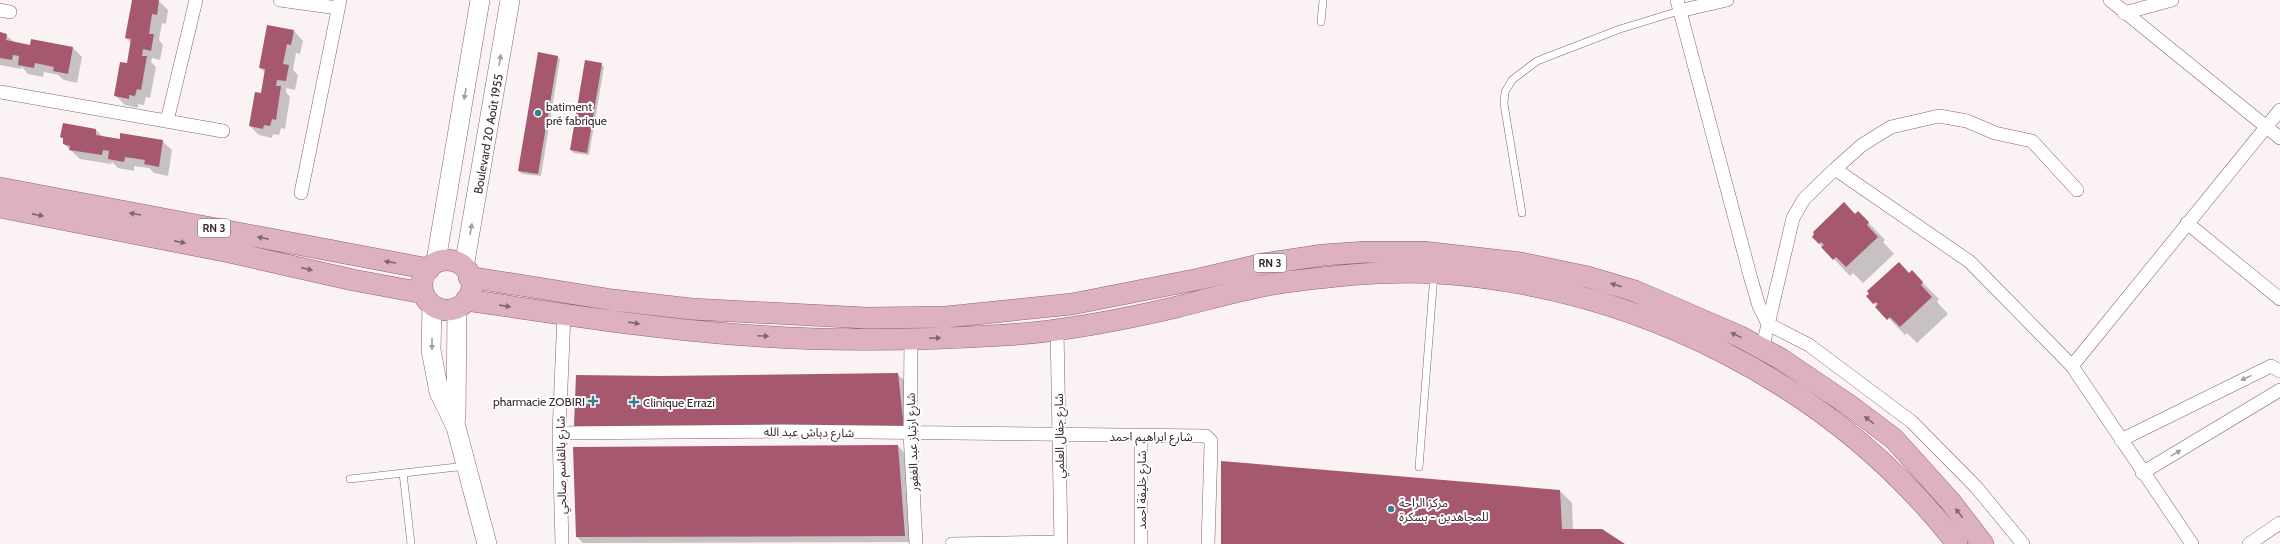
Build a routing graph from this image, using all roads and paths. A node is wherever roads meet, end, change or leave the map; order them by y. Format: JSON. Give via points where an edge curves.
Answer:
{"nodes":[{"id":1,"x":196,"y":0,"type":"edge"},
{"id":2,"x":280,"y":0,"type":"edge"},
{"id":3,"x":480,"y":0,"type":"edge"},
{"id":4,"x":510,"y":0,"type":"edge"},
{"id":5,"x":1323,"y":0,"type":"edge"},
{"id":6,"x":1727,"y":0,"type":"edge"},
{"id":7,"x":2110,"y":0,"type":"edge"},
{"id":8,"x":2172,"y":0,"type":"edge"},
{"id":9,"x":339,"y":4,"type":"edge"},
{"id":10,"x":1678,"y":5,"type":"edge"},
{"id":11,"x":2124,"y":13,"type":"junction"},
{"id":12,"x":1321,"y":22,"type":"dead end"},
{"id":13,"x":0,"y":92,"type":"edge"},
{"id":14,"x":2280,"y":110,"type":"edge"},
{"id":15,"x":167,"y":121,"type":"junction"},
{"id":16,"x":2265,"y":127,"type":"junction"},
{"id":17,"x":223,"y":131,"type":"dead end"},
{"id":18,"x":2280,"y":138,"type":"edge"},
{"id":19,"x":1835,"y":169,"type":"junction"},
{"id":20,"x":0,"y":188,"type":"edge"},
{"id":21,"x":2077,"y":190,"type":"dead end"},
{"id":22,"x":301,"y":193,"type":"dead end"},
{"id":23,"x":0,"y":208,"type":"edge"},
{"id":24,"x":1522,"y":213,"type":"dead end"},
{"id":25,"x":95,"y":216,"type":"junction"},
{"id":26,"x":2187,"y":223,"type":"junction"},
{"id":27,"x":433,"y":265,"type":"junction"},
{"id":28,"x":467,"y":272,"type":"junction"},
{"id":29,"x":1434,"y":273,"type":"junction"},
{"id":30,"x":428,"y":299,"type":"junction"},
{"id":31,"x":2280,"y":299,"type":"edge"},
{"id":32,"x":462,"y":304,"type":"junction"},
{"id":33,"x":564,"y":314,"type":"junction"},
{"id":34,"x":1768,"y":324,"type":"junction"},
{"id":35,"x":1057,"y":329,"type":"junction"},
{"id":36,"x":911,"y":340,"type":"junction"},
{"id":37,"x":1762,"y":350,"type":"junction"},
{"id":38,"x":2072,"y":366,"type":"junction"},
{"id":39,"x":2280,"y":371,"type":"edge"},
{"id":40,"x":2280,"y":390,"type":"edge"},
{"id":41,"x":1912,"y":422,"type":"junction"},
{"id":42,"x":456,"y":427,"type":"junction"},
{"id":43,"x":559,"y":433,"type":"junction"},
{"id":44,"x":910,"y":433,"type":"junction"},
{"id":45,"x":1058,"y":436,"type":"junction"},
{"id":46,"x":1141,"y":436,"type":"junction"},
{"id":47,"x":1894,"y":439,"type":"junction"},
{"id":48,"x":2121,"y":440,"type":"junction"},
{"id":49,"x":466,"y":466,"type":"junction"},
{"id":50,"x":1418,"y":467,"type":"dead end"},
{"id":51,"x":403,"y":473,"type":"junction"},
{"id":52,"x":2142,"y":473,"type":"junction"},
{"id":53,"x":350,"y":479,"type":"dead end"},
{"id":54,"x":2280,"y":523,"type":"edge"},
{"id":55,"x":1061,"y":543,"type":"edge"},
{"id":56,"x":411,"y":544,"type":"edge"},
{"id":57,"x":487,"y":544,"type":"edge"},
{"id":58,"x":562,"y":544,"type":"edge"},
{"id":59,"x":916,"y":544,"type":"edge"},
{"id":60,"x":952,"y":544,"type":"edge"},
{"id":61,"x":1141,"y":544,"type":"edge"},
{"id":62,"x":1208,"y":544,"type":"edge"},
{"id":63,"x":1957,"y":544,"type":"edge"},
{"id":64,"x":1983,"y":544,"type":"edge"},
{"id":65,"x":2023,"y":544,"type":"edge"},
{"id":66,"x":2192,"y":544,"type":"edge"},
{"id":67,"x":2249,"y":544,"type":"edge"}],
"edges":[{"from":1,"to":15,"type":"street"},
{"from":2,"to":9,"type":"street"},
{"from":3,"to":27,"type":"street","one_way":true},
{"from":28,"to":4,"type":"street","name":"Boulevard 20 Août 1955","one_way":true},
{"from":5,"to":12,"type":"lane"},
{"from":6,"to":10,"type":"street"},
{"from":7,"to":11,"type":"street"},
{"from":8,"to":11,"type":"street"},
{"from":9,"to":22,"type":"street"},
{"from":10,"to":24,"type":"lane","via":[[1537,61],[1512,80],[1504,92],[1504,104]]},
{"from":10,"to":34,"type":"street","via":[[1751,279],[1759,306]]},
{"from":11,"to":16,"type":"street"},
{"from":13,"to":15,"type":"street"},
{"from":14,"to":16,"type":"street"},
{"from":15,"to":17,"type":"street"},
{"from":16,"to":18,"type":"street"},
{"from":16,"to":26,"type":"street"},
{"from":19,"to":21,"type":"street","via":[[1862,145],[1891,127],[1939,116],[1967,121],[1995,133],[2032,141]]},
{"from":19,"to":34,"type":"street","via":[[1804,199],[1793,218]]},
{"from":19,"to":38,"type":"street","via":[[1970,262]]},
{"from":20,"to":25,"type":"main road","number":"RN 3"},
{"from":23,"to":25,"type":"main road","number":"RN 3","one_way":true},
{"from":27,"to":25,"type":"main road","number":"RN 3","one_way":true},
{"from":25,"to":30,"type":"main road","number":"RN 3","one_way":true,"via":[[229,252]]},
{"from":26,"to":31,"type":"street"},
{"from":26,"to":38,"type":"street"},
{"from":27,"to":28,"type":"main road","via":[[455,262]]},
{"from":27,"to":30,"type":"main road","via":[[423,277]]},
{"from":28,"to":32,"type":"main road","via":[[471,286]]},
{"from":37,"to":28,"type":"main road","number":"RN 3","one_way":true,"via":[[1739,336],[1686,312],[1634,291],[1588,277],[1521,263],[1423,252],[1365,252],[1292,259],[1072,304],[946,317],[867,318],[692,309],[613,300]]},
{"from":29,"to":35,"type":"main road","number":"RN 3","via":[[1374,273],[1281,283],[1163,310]]},
{"from":29,"to":50,"type":"lane"},
{"from":29,"to":63,"type":"main road","number":"RN 3","via":[[1538,288],[1617,308],[1657,322],[1732,357],[1765,375],[1840,427],[1915,494]]},
{"from":30,"to":32,"type":"main road","via":[[446,310]]},
{"from":30,"to":42,"type":"street","one_way":true,"via":[[431,350],[439,392]]},
{"from":32,"to":33,"type":"main road","number":"RN 3","one_way":true},
{"from":32,"to":42,"type":"street","via":[[455,388]]},
{"from":33,"to":36,"type":"main road","number":"RN 3","one_way":true,"via":[[760,337]]},
{"from":33,"to":43,"type":"street","name":"شارع بالقاسم صالحي"},
{"from":34,"to":37,"type":"street"},
{"from":34,"to":41,"type":"street","via":[[1809,345]]},
{"from":36,"to":35,"type":"main road","number":"RN 3","one_way":true,"via":[[1010,335]]},
{"from":35,"to":45,"type":"street","name":"شارع جفال العلمي"},
{"from":36,"to":44,"type":"street","name":"شارع ارتباز عبد الغفور"},
{"from":47,"to":37,"type":"main road","number":"RN 3","one_way":true,"via":[[1805,374]]},
{"from":38,"to":48,"type":"street"},
{"from":39,"to":48,"type":"street","one_way":true,"via":[[2271,366]]},
{"from":52,"to":40,"type":"street","one_way":true},
{"from":41,"to":47,"type":"street"},
{"from":41,"to":65,"type":"street","via":[[1977,488]]},
{"from":42,"to":49,"type":"street"},
{"from":43,"to":44,"type":"street","name":"شارع دباش عبد الله"},
{"from":43,"to":58,"type":"street","name":"شارع بالقاسم صالحي"},
{"from":44,"to":45,"type":"street","name":"شارع دباش عبد الله"},
{"from":44,"to":59,"type":"street","name":"شارع ارتباز عبد الغفور"},
{"from":45,"to":46,"type":"street","name":"شارع ابراهيم احمد"},
{"from":45,"to":55,"type":"street","name":"شارع جفال العلمي"},
{"from":46,"to":61,"type":"street","name":"شارع خليفة احمد"},
{"from":46,"to":62,"type":"street","name":"شارع ابراهيم احمد","via":[[1202,436],[1211,441]]},
{"from":64,"to":47,"type":"main road","number":"RN 3","one_way":true,"via":[[1950,501]]},
{"from":48,"to":52,"type":"street"},
{"from":49,"to":51,"type":"lane"},
{"from":49,"to":57,"type":"street"},
{"from":51,"to":53,"type":"lane"},
{"from":51,"to":56,"type":"lane"},
{"from":52,"to":66,"type":"street"},
{"from":54,"to":67,"type":"street"},
{"from":55,"to":60,"type":"street"}]}
